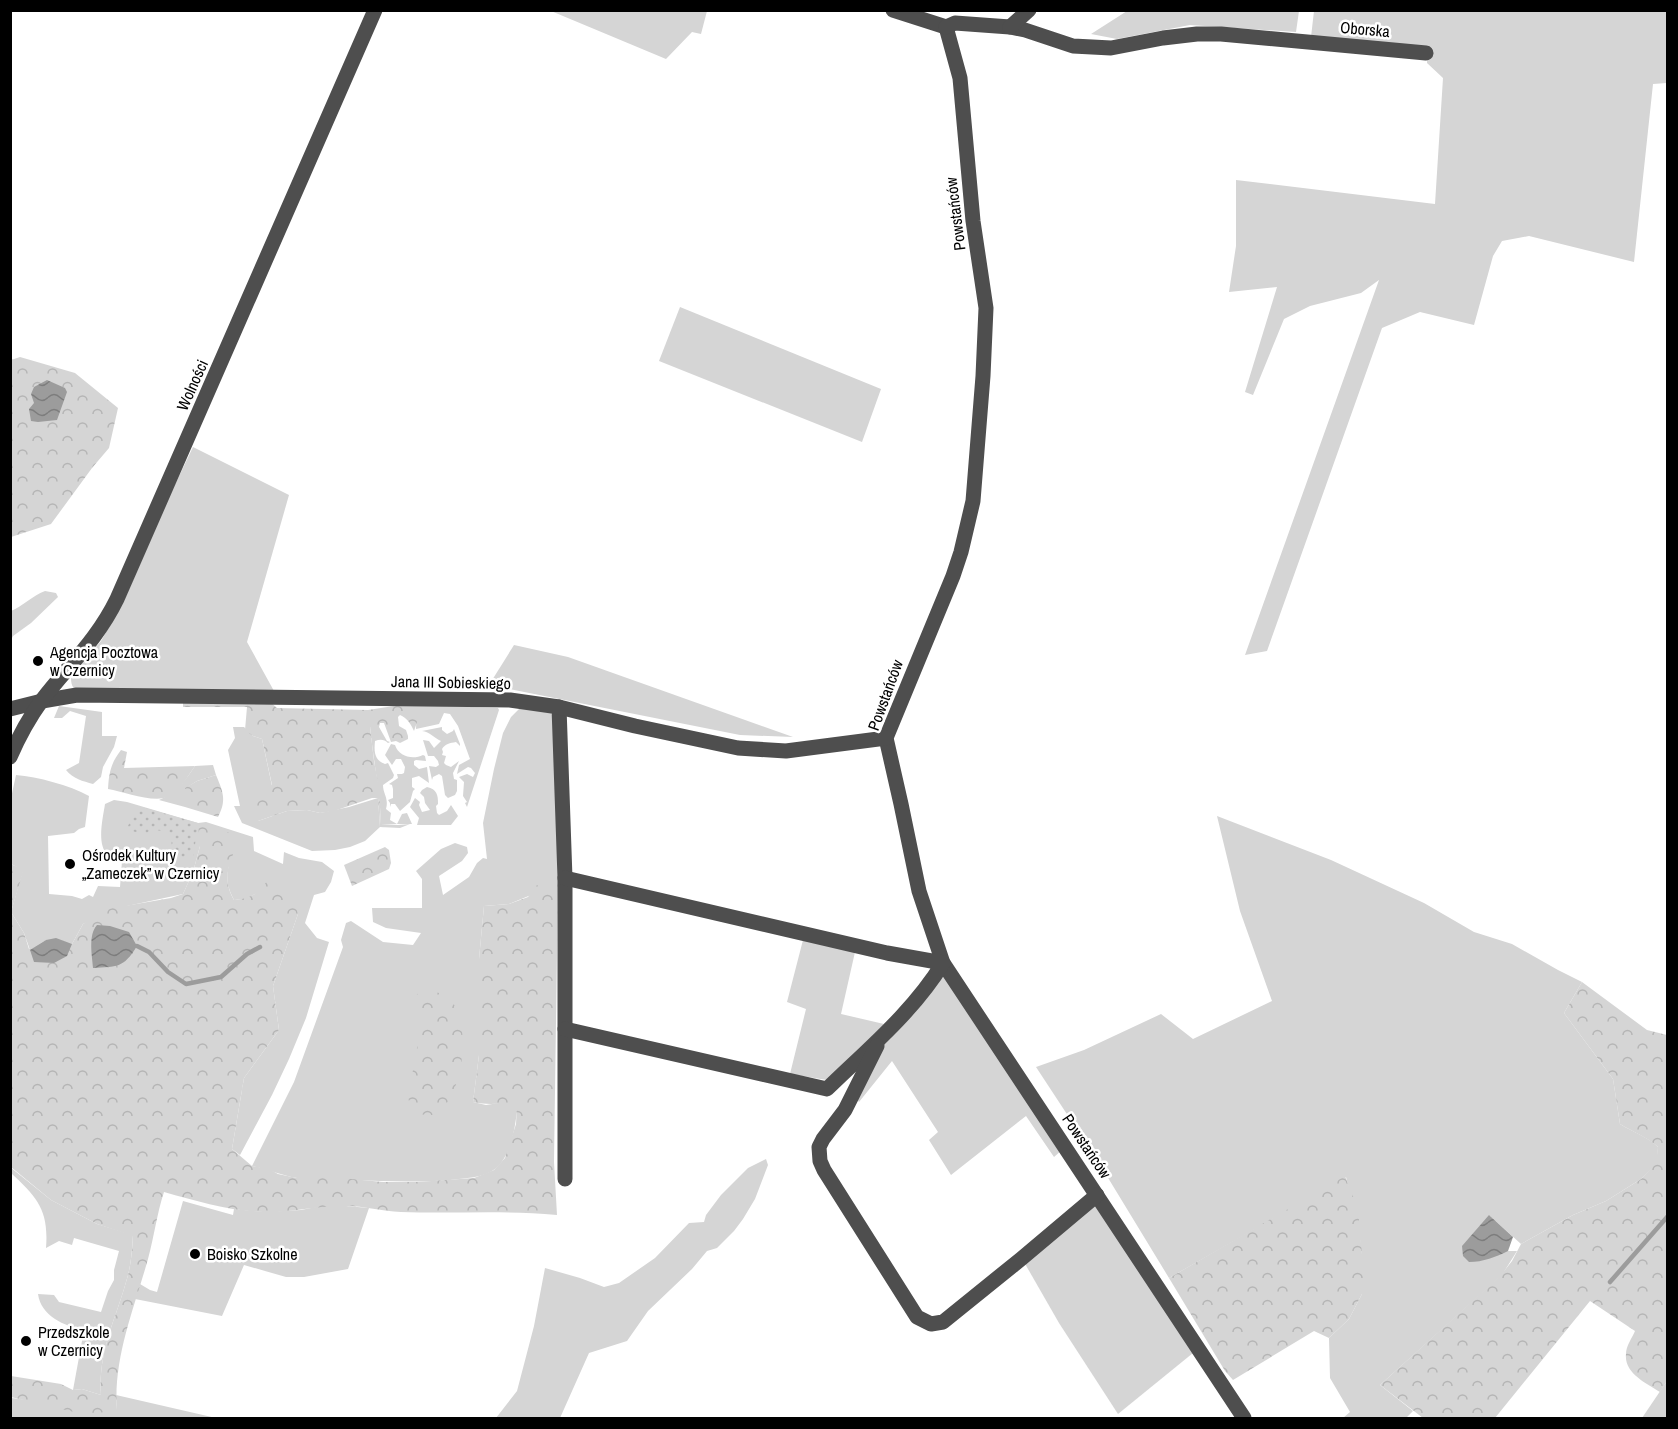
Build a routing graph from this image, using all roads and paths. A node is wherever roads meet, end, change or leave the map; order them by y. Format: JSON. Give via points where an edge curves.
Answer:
{"nodes":[{"id":1,"x":375,"y":10,"type":"edge"},
{"id":2,"x":893,"y":10,"type":"edge"},
{"id":3,"x":1029,"y":10,"type":"edge"},
{"id":4,"x":946,"y":27,"type":"junction"},
{"id":5,"x":1010,"y":27,"type":"junction"},
{"id":6,"x":1426,"y":53,"type":"dead end"},
{"id":7,"x":42,"y":701,"type":"junction"},
{"id":8,"x":560,"y":707,"type":"junction"},
{"id":9,"x":10,"y":709,"type":"edge"},
{"id":10,"x":886,"y":738,"type":"junction"},
{"id":11,"x":10,"y":756,"type":"edge"},
{"id":12,"x":565,"y":878,"type":"junction"},
{"id":13,"x":944,"y":963,"type":"junction"},
{"id":14,"x":565,"y":1029,"type":"junction"},
{"id":15,"x":882,"y":1035,"type":"junction"},
{"id":16,"x":827,"y":1089,"type":"junction"},
{"id":17,"x":844,"y":1110,"type":"junction"},
{"id":18,"x":565,"y":1179,"type":"dead end"},
{"id":19,"x":1098,"y":1195,"type":"junction"},
{"id":20,"x":1244,"y":1419,"type":"edge"}],
"edges":[{"from":1,"to":7,"type":"street","name":"Wolności","via":[[117,600],[97,635]]},
{"from":2,"to":4,"type":"street"},
{"from":3,"to":5,"type":"street"},
{"from":4,"to":5,"type":"street","name":"Oborska","via":[[955,23]]},
{"from":4,"to":10,"type":"street","name":"Powstańców","via":[[960,78],[972,212],[986,308],[973,501],[953,576]]},
{"from":5,"to":6,"type":"street","name":"Oborska","via":[[1073,46],[1111,48],[1163,38],[1221,34]]},
{"from":7,"to":8,"type":"street","name":"Jana III Sobieskiego","via":[[77,695],[169,696],[510,700]]},
{"from":7,"to":9,"type":"street","name":"Jana III Sobieskiego"},
{"from":7,"to":11,"type":"street","name":"Wolności"},
{"from":8,"to":10,"type":"street","name":"Jana III Sobieskiego","via":[[738,748],[786,751]]},
{"from":8,"to":12,"type":"street"},
{"from":10,"to":13,"type":"street","name":"Powstańców","via":[[919,891]]},
{"from":12,"to":13,"type":"street"},
{"from":12,"to":14,"type":"street"},
{"from":13,"to":15,"type":"street","via":[[910,1008]]},
{"from":13,"to":19,"type":"street","name":"Powstańców"},
{"from":14,"to":16,"type":"street"},
{"from":14,"to":18,"type":"street"},
{"from":15,"to":16,"type":"street"},
{"from":15,"to":17,"type":"street"},
{"from":16,"to":17,"type":"street"},
{"from":17,"to":19,"type":"street","via":[[819,1147],[820,1161],[917,1317],[931,1324],[944,1322]]},
{"from":19,"to":20,"type":"street","name":"Powstańców"}]}
